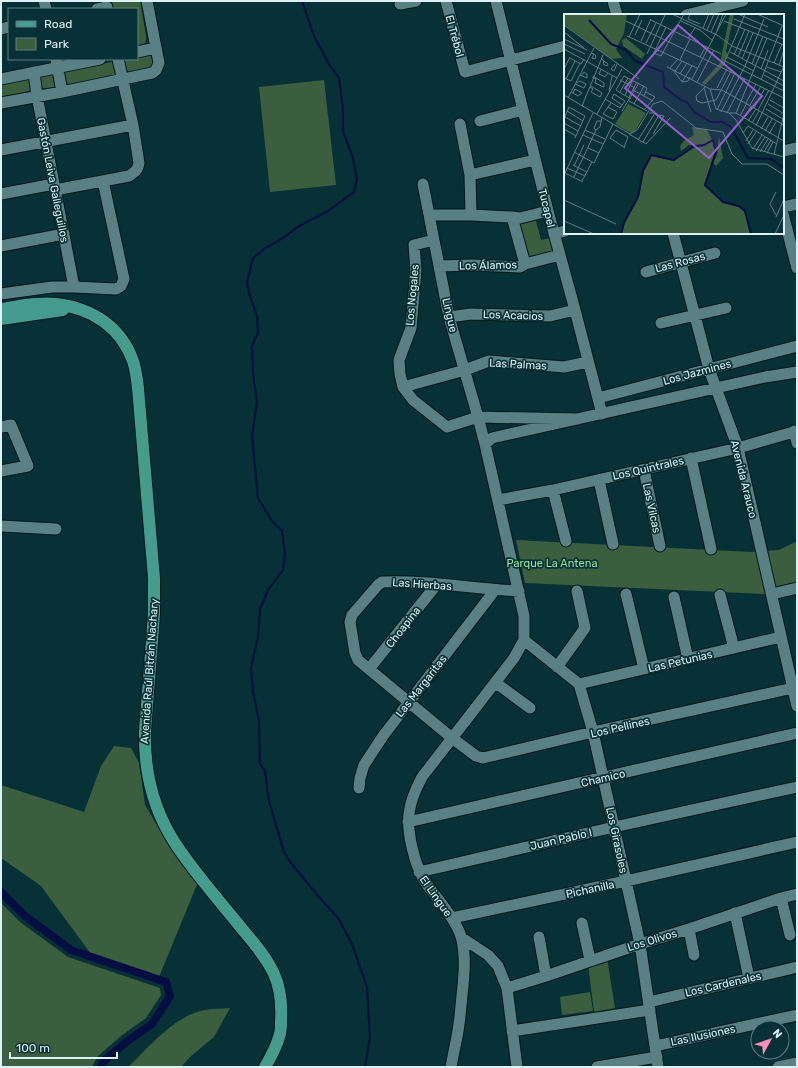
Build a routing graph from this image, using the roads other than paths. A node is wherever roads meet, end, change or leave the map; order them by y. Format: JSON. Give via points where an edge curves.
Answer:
{"nodes":[{"id":1,"x":147,"y":1,"type":"edge"},
{"id":2,"x":416,"y":1,"type":"edge"},
{"id":3,"x":446,"y":1,"type":"edge"},
{"id":4,"x":496,"y":1,"type":"edge"},
{"id":5,"x":613,"y":1,"type":"edge"},
{"id":6,"x":743,"y":1,"type":"edge"},
{"id":7,"x":400,"y":4,"type":"dead end"},
{"id":8,"x":730,"y":7,"type":"edge"},
{"id":9,"x":617,"y":14,"type":"edge"},
{"id":10,"x":692,"y":14,"type":"edge"},
{"id":11,"x":564,"y":46,"type":"edge"},
{"id":12,"x":156,"y":48,"type":"junction"},
{"id":13,"x":138,"y":52,"type":"edge"},
{"id":14,"x":511,"y":59,"type":"junction"},
{"id":15,"x":89,"y":60,"type":"edge"},
{"id":16,"x":118,"y":60,"type":"edge"},
{"id":17,"x":57,"y":63,"type":"edge"},
{"id":18,"x":34,"y":72,"type":"junction"},
{"id":19,"x":1,"y":79,"type":"edge"},
{"id":20,"x":122,"y":79,"type":"junction"},
{"id":21,"x":62,"y":92,"type":"junction"},
{"id":22,"x":37,"y":96,"type":"junction"},
{"id":23,"x":1,"y":103,"type":"edge"},
{"id":24,"x":523,"y":110,"type":"junction"},
{"id":25,"x":480,"y":121,"type":"dead end"},
{"id":26,"x":460,"y":124,"type":"dead end"},
{"id":27,"x":133,"y":125,"type":"junction"},
{"id":28,"x":46,"y":141,"type":"junction"},
{"id":29,"x":797,"y":148,"type":"edge"},
{"id":30,"x":1,"y":150,"type":"edge"},
{"id":31,"x":784,"y":152,"type":"edge"},
{"id":32,"x":535,"y":160,"type":"junction"},
{"id":33,"x":470,"y":175,"type":"junction"},
{"id":34,"x":103,"y":180,"type":"junction"},
{"id":35,"x":423,"y":184,"type":"dead end"},
{"id":36,"x":55,"y":187,"type":"junction"},
{"id":37,"x":1,"y":194,"type":"edge"},
{"id":38,"x":797,"y":204,"type":"edge"},
{"id":39,"x":784,"y":207,"type":"edge"},
{"id":40,"x":548,"y":211,"type":"junction"},
{"id":41,"x":429,"y":215,"type":"junction"},
{"id":42,"x":471,"y":215,"type":"junction"},
{"id":43,"x":512,"y":216,"type":"junction"},
{"id":44,"x":784,"y":218,"type":"edge"},
{"id":45,"x":560,"y":233,"type":"edge"},
{"id":46,"x":64,"y":234,"type":"junction"},
{"id":47,"x":673,"y":234,"type":"edge"},
{"id":48,"x":434,"y":240,"type":"junction"},
{"id":49,"x":1,"y":246,"type":"edge"},
{"id":50,"x":715,"y":253,"type":"dead end"},
{"id":51,"x":560,"y":255,"type":"junction"},
{"id":52,"x":681,"y":262,"type":"junction"},
{"id":53,"x":796,"y":262,"type":"edge"},
{"id":54,"x":525,"y":264,"type":"junction"},
{"id":55,"x":440,"y":266,"type":"junction"},
{"id":56,"x":646,"y":272,"type":"dead end"},
{"id":57,"x":74,"y":287,"type":"junction"},
{"id":58,"x":1,"y":294,"type":"edge"},
{"id":59,"x":76,"y":308,"type":"junction"},
{"id":60,"x":726,"y":308,"type":"dead end"},
{"id":61,"x":1,"y":309,"type":"edge"},
{"id":62,"x":575,"y":310,"type":"junction"},
{"id":63,"x":694,"y":315,"type":"junction"},
{"id":64,"x":449,"y":317,"type":"junction"},
{"id":65,"x":1,"y":319,"type":"edge"},
{"id":66,"x":661,"y":323,"type":"dead end"},
{"id":67,"x":797,"y":346,"type":"edge"},
{"id":68,"x":588,"y":362,"type":"junction"},
{"id":69,"x":709,"y":369,"type":"junction"},
{"id":70,"x":464,"y":370,"type":"junction"},
{"id":71,"x":797,"y":372,"type":"edge"},
{"id":72,"x":403,"y":387,"type":"junction"},
{"id":73,"x":716,"y":388,"type":"junction"},
{"id":74,"x":598,"y":398,"type":"junction"},
{"id":75,"x":602,"y":414,"type":"junction"},
{"id":76,"x":478,"y":417,"type":"junction"},
{"id":77,"x":578,"y":419,"type":"junction"},
{"id":78,"x":6,"y":426,"type":"edge"},
{"id":79,"x":796,"y":431,"type":"edge"},
{"id":80,"x":487,"y":442,"type":"junction"},
{"id":81,"x":797,"y":443,"type":"edge"},
{"id":82,"x":738,"y":448,"type":"junction"},
{"id":83,"x":691,"y":458,"type":"junction"},
{"id":84,"x":644,"y":470,"type":"junction"},
{"id":85,"x":1,"y":471,"type":"edge"},
{"id":86,"x":599,"y":480,"type":"junction"},
{"id":87,"x":553,"y":490,"type":"junction"},
{"id":88,"x":498,"y":500,"type":"junction"},
{"id":89,"x":1,"y":526,"type":"edge"},
{"id":90,"x":56,"y":529,"type":"dead end"},
{"id":91,"x":566,"y":541,"type":"dead end"},
{"id":92,"x":613,"y":544,"type":"dead end"},
{"id":93,"x":660,"y":546,"type":"dead end"},
{"id":94,"x":711,"y":549,"type":"dead end"},
{"id":95,"x":437,"y":584,"type":"junction"},
{"id":96,"x":797,"y":588,"type":"edge"},
{"id":97,"x":495,"y":590,"type":"junction"},
{"id":98,"x":519,"y":591,"type":"junction"},
{"id":99,"x":577,"y":591,"type":"dead end"},
{"id":100,"x":626,"y":594,"type":"dead end"},
{"id":101,"x":772,"y":594,"type":"junction"},
{"id":102,"x":720,"y":596,"type":"dead end"},
{"id":103,"x":674,"y":597,"type":"dead end"},
{"id":104,"x":781,"y":637,"type":"junction"},
{"id":105,"x":524,"y":640,"type":"junction"},
{"id":106,"x":734,"y":648,"type":"junction"},
{"id":107,"x":688,"y":659,"type":"junction"},
{"id":108,"x":557,"y":667,"type":"junction"},
{"id":109,"x":644,"y":669,"type":"junction"},
{"id":110,"x":369,"y":670,"type":"junction"},
{"id":111,"x":496,"y":683,"type":"junction"},
{"id":112,"x":579,"y":684,"type":"junction"},
{"id":113,"x":793,"y":688,"type":"junction"},
{"id":114,"x":409,"y":702,"type":"junction"},
{"id":115,"x":797,"y":706,"type":"edge"},
{"id":116,"x":530,"y":708,"type":"dead end"},
{"id":117,"x":593,"y":732,"type":"junction"},
{"id":118,"x":797,"y":733,"type":"edge"},
{"id":119,"x":452,"y":738,"type":"junction"},
{"id":120,"x":603,"y":777,"type":"junction"},
{"id":121,"x":797,"y":787,"type":"edge"},
{"id":122,"x":359,"y":788,"type":"dead end"},
{"id":123,"x":408,"y":822,"type":"junction"},
{"id":124,"x":614,"y":827,"type":"junction"},
{"id":125,"x":797,"y":842,"type":"edge"},
{"id":126,"x":419,"y":872,"type":"junction"},
{"id":127,"x":626,"y":881,"type":"junction"},
{"id":128,"x":797,"y":894,"type":"edge"},
{"id":129,"x":781,"y":898,"type":"junction"},
{"id":130,"x":735,"y":913,"type":"junction"},
{"id":131,"x":452,"y":918,"type":"junction"},
{"id":132,"x":582,"y":923,"type":"dead end"},
{"id":133,"x":689,"y":929,"type":"junction"},
{"id":134,"x":790,"y":935,"type":"dead end"},
{"id":135,"x":539,"y":937,"type":"dead end"},
{"id":136,"x":462,"y":938,"type":"junction"},
{"id":137,"x":640,"y":944,"type":"junction"},
{"id":138,"x":694,"y":955,"type":"dead end"},
{"id":139,"x":590,"y":960,"type":"junction"},
{"id":140,"x":797,"y":967,"type":"edge"},
{"id":141,"x":546,"y":976,"type":"junction"},
{"id":142,"x":749,"y":978,"type":"junction"},
{"id":143,"x":507,"y":988,"type":"junction"},
{"id":144,"x":649,"y":1006,"type":"junction"},
{"id":145,"x":797,"y":1015,"type":"edge"},
{"id":146,"x":512,"y":1031,"type":"junction"},
{"id":147,"x":655,"y":1046,"type":"junction"},
{"id":148,"x":657,"y":1062,"type":"edge"},
{"id":149,"x":797,"y":1063,"type":"edge"},
{"id":150,"x":265,"y":1067,"type":"edge"},
{"id":151,"x":451,"y":1067,"type":"edge"},
{"id":152,"x":517,"y":1067,"type":"edge"},
{"id":153,"x":596,"y":1067,"type":"edge"},
{"id":154,"x":778,"y":1067,"type":"edge"}],
"edges":[{"from":1,"to":12,"type":"street"},
{"from":2,"to":7,"type":"street"},
{"from":3,"to":14,"type":"street","name":"El Trébol","via":[[464,72]]},
{"from":4,"to":14,"type":"street","name":"Tucapel"},
{"from":5,"to":9,"type":"street"},
{"from":6,"to":8,"type":"street"},
{"from":8,"to":10,"type":"street"},
{"from":11,"to":14,"type":"street"},
{"from":12,"to":13,"type":"street"},
{"from":12,"to":20,"type":"street","via":[[159,63],[156,70]]},
{"from":14,"to":24,"type":"street","name":"Tucapel"},
{"from":15,"to":17,"type":"street"},
{"from":16,"to":20,"type":"street"},
{"from":17,"to":18,"type":"street"},
{"from":17,"to":21,"type":"street"},
{"from":18,"to":19,"type":"street"},
{"from":18,"to":22,"type":"street","name":"Gastón Leiva Galleguillos"},
{"from":20,"to":21,"type":"street"},
{"from":20,"to":27,"type":"street"},
{"from":21,"to":22,"type":"street"},
{"from":22,"to":23,"type":"street"},
{"from":22,"to":28,"type":"street","name":"Gastón Leiva Galleguillos"},
{"from":24,"to":25,"type":"street"},
{"from":24,"to":32,"type":"street","name":"Tucapel"},
{"from":26,"to":33,"type":"street"},
{"from":27,"to":28,"type":"street"},
{"from":27,"to":34,"type":"street","via":[[138,169],[129,176]]},
{"from":28,"to":30,"type":"street"},
{"from":28,"to":36,"type":"street","name":"Gastón Leiva Galleguillos"},
{"from":29,"to":31,"type":"street"},
{"from":32,"to":33,"type":"street"},
{"from":32,"to":40,"type":"street","name":"Tucapel"},
{"from":33,"to":42,"type":"street"},
{"from":34,"to":36,"type":"street"},
{"from":34,"to":57,"type":"street","via":[[124,278],[116,290]]},
{"from":35,"to":41,"type":"street","name":"Lingue"},
{"from":36,"to":37,"type":"street"},
{"from":36,"to":46,"type":"street","name":"Gastón Leiva Galleguillos"},
{"from":38,"to":39,"type":"street"},
{"from":40,"to":43,"type":"street","via":[[520,218]]},
{"from":40,"to":45,"type":"street","name":"Tucapel"},
{"from":41,"to":42,"type":"street"},
{"from":41,"to":48,"type":"street","name":"Lingue"},
{"from":42,"to":43,"type":"street"},
{"from":43,"to":54,"type":"street"},
{"from":44,"to":53,"type":"street"},
{"from":45,"to":51,"type":"street","name":"Tucapel"},
{"from":46,"to":49,"type":"street"},
{"from":46,"to":57,"type":"street","name":"Gastón Leiva Galleguillos"},
{"from":47,"to":52,"type":"street","name":"Avenida Arauco"},
{"from":48,"to":55,"type":"street","name":"Lingue"},
{"from":48,"to":72,"type":"street","name":"Los Nogales","via":[[414,245],[416,270],[410,328],[399,360]]},
{"from":50,"to":52,"type":"street","name":"Las Rosas"},
{"from":51,"to":54,"type":"street","name":"Los Álamos"},
{"from":51,"to":62,"type":"street","name":"Tucapel"},
{"from":52,"to":56,"type":"street","name":"Las Rosas"},
{"from":52,"to":63,"type":"street","name":"Avenida Arauco"},
{"from":54,"to":55,"type":"street","name":"Los Álamos"},
{"from":55,"to":64,"type":"street","name":"Lingue"},
{"from":57,"to":58,"type":"street","via":[[52,287]]},
{"from":59,"to":61,"type":"main road","name":"Avenida Raúl Bitrán Nachary","via":[[42,304]]},
{"from":59,"to":65,"type":"main road"},
{"from":59,"to":150,"type":"main road","name":"Avenida Raúl Bitrán Nachary","via":[[99,318],[124,341],[134,362],[137,381],[154,578],[154,614],[144,737],[149,784],[175,843],[265,958],[274,974],[282,1009],[280,1033]]},
{"from":60,"to":63,"type":"street"},
{"from":62,"to":64,"type":"street","name":"Los Acacios","via":[[550,316],[471,314]]},
{"from":62,"to":68,"type":"street","name":"Tucapel"},
{"from":63,"to":66,"type":"street"},
{"from":63,"to":69,"type":"street","name":"Avenida Arauco"},
{"from":64,"to":70,"type":"street","name":"Lingue"},
{"from":67,"to":69,"type":"street","name":"Los Jazmines"},
{"from":68,"to":70,"type":"street","name":"Las Palmas","via":[[564,367],[489,361]]},
{"from":68,"to":74,"type":"street","name":"Tucapel"},
{"from":69,"to":73,"type":"street","name":"Avenida Arauco"},
{"from":69,"to":74,"type":"street","name":"Los Jazmines"},
{"from":70,"to":72,"type":"street","name":"Las Palmas"},
{"from":70,"to":76,"type":"street","name":"Lingue"},
{"from":71,"to":73,"type":"street"},
{"from":72,"to":76,"type":"street","via":[[414,400],[447,427]]},
{"from":73,"to":75,"type":"street"},
{"from":73,"to":82,"type":"street","name":"Avenida Arauco"},
{"from":74,"to":75,"type":"street","name":"Tucapel"},
{"from":75,"to":77,"type":"street"},
{"from":76,"to":77,"type":"street"},
{"from":76,"to":80,"type":"street","name":"Lingue"},
{"from":77,"to":80,"type":"street","via":[[492,438]]},
{"from":78,"to":85,"type":"street","via":[[28,466]]},
{"from":79,"to":81,"type":"street"},
{"from":79,"to":82,"type":"street","name":"Los Quintrales"},
{"from":80,"to":88,"type":"street","name":"Lingue"},
{"from":82,"to":83,"type":"street","name":"Los Quintrales"},
{"from":82,"to":101,"type":"street","name":"Avenida Arauco"},
{"from":83,"to":84,"type":"street","name":"Los Quintrales"},
{"from":83,"to":94,"type":"street"},
{"from":84,"to":86,"type":"street","name":"Los Quintrales"},
{"from":84,"to":93,"type":"street","name":"Las Vilcas"},
{"from":86,"to":87,"type":"street","name":"Los Quintrales"},
{"from":86,"to":92,"type":"street"},
{"from":87,"to":88,"type":"street","name":"Los Quintrales"},
{"from":87,"to":91,"type":"street"},
{"from":88,"to":98,"type":"street","name":"Lingue"},
{"from":89,"to":90,"type":"street"},
{"from":95,"to":97,"type":"street","name":"Las Hierbas"},
{"from":95,"to":110,"type":"street","name":"Choapina"},
{"from":95,"to":110,"type":"street","name":"Las Hierbas","via":[[382,582],[352,615],[350,622],[355,654]]},
{"from":96,"to":101,"type":"street"},
{"from":97,"to":98,"type":"street","name":"Las Hierbas"},
{"from":97,"to":114,"type":"street","name":"Las Margaritas"},
{"from":98,"to":105,"type":"street","name":"Lingue","via":[[524,616]]},
{"from":99,"to":108,"type":"street","via":[[585,628]]},
{"from":100,"to":109,"type":"street"},
{"from":101,"to":104,"type":"street","name":"Avenida Arauco"},
{"from":102,"to":106,"type":"street"},
{"from":103,"to":107,"type":"street"},
{"from":104,"to":106,"type":"street","name":"Las Petunias"},
{"from":104,"to":113,"type":"street","name":"Avenida Arauco"},
{"from":105,"to":108,"type":"street"},
{"from":105,"to":111,"type":"street","name":"El Lingue"},
{"from":106,"to":107,"type":"street","name":"Las Petunias"},
{"from":107,"to":109,"type":"street","name":"Las Petunias"},
{"from":108,"to":112,"type":"street"},
{"from":109,"to":112,"type":"street","name":"Las Petunias"},
{"from":110,"to":114,"type":"street","name":"Las Hierbas"},
{"from":111,"to":116,"type":"street"},
{"from":111,"to":119,"type":"street","name":"El Lingue"},
{"from":112,"to":117,"type":"street","name":"Los Girasoles"},
{"from":113,"to":115,"type":"street","name":"Avenida Arauco"},
{"from":113,"to":117,"type":"street","name":"Los Pellines"},
{"from":114,"to":119,"type":"street","name":"Los Pellines"},
{"from":114,"to":122,"type":"street","name":"Las Margaritas","via":[[364,765]]},
{"from":117,"to":119,"type":"street","name":"Los Pellines","via":[[483,758],[476,756]]},
{"from":117,"to":120,"type":"street","name":"Los Girasoles"},
{"from":118,"to":120,"type":"street","name":"Chamico"},
{"from":119,"to":123,"type":"street","name":"El Lingue","via":[[422,777],[413,795]]},
{"from":120,"to":123,"type":"street","name":"Chamico"},
{"from":120,"to":124,"type":"street","name":"Los Girasoles"},
{"from":121,"to":124,"type":"street","name":"Juan Pablo I"},
{"from":123,"to":126,"type":"street","name":"El Lingue"},
{"from":124,"to":126,"type":"street","name":"Juan Pablo I"},
{"from":124,"to":127,"type":"street","name":"Los Girasoles"},
{"from":125,"to":127,"type":"street","name":"Pichanilla"},
{"from":126,"to":131,"type":"street","name":"El Lingue"},
{"from":127,"to":131,"type":"street","name":"Pichanilla"},
{"from":127,"to":137,"type":"street","name":"Los Girasoles"},
{"from":128,"to":129,"type":"street","name":"Los Olivos"},
{"from":129,"to":130,"type":"street","name":"Los Olivos"},
{"from":129,"to":134,"type":"street"},
{"from":130,"to":133,"type":"street","name":"Los Olivos"},
{"from":130,"to":142,"type":"street"},
{"from":131,"to":136,"type":"street","name":"El Lingue"},
{"from":132,"to":139,"type":"street"},
{"from":133,"to":137,"type":"street","name":"Los Olivos"},
{"from":133,"to":138,"type":"street"},
{"from":135,"to":141,"type":"street"},
{"from":136,"to":143,"type":"street","via":[[488,955],[498,966]]},
{"from":136,"to":151,"type":"street","name":"El Lingue","via":[[464,977]]},
{"from":137,"to":139,"type":"street","name":"Los Olivos"},
{"from":137,"to":144,"type":"street","name":"Los Girasoles"},
{"from":139,"to":141,"type":"street","name":"Los Olivos"},
{"from":140,"to":142,"type":"street","name":"Los Cardenales"},
{"from":141,"to":143,"type":"street","name":"Los Olivos"},
{"from":142,"to":144,"type":"street","name":"Los Cardenales"},
{"from":143,"to":146,"type":"street"},
{"from":144,"to":146,"type":"street","name":"Los Cardenales"},
{"from":144,"to":147,"type":"street","name":"Los Girasoles"},
{"from":145,"to":147,"type":"street","name":"Las Ilusiones"},
{"from":146,"to":152,"type":"street"},
{"from":147,"to":148,"type":"street","name":"Los Girasoles"},
{"from":148,"to":153,"type":"street"},
{"from":149,"to":154,"type":"street"}]}
